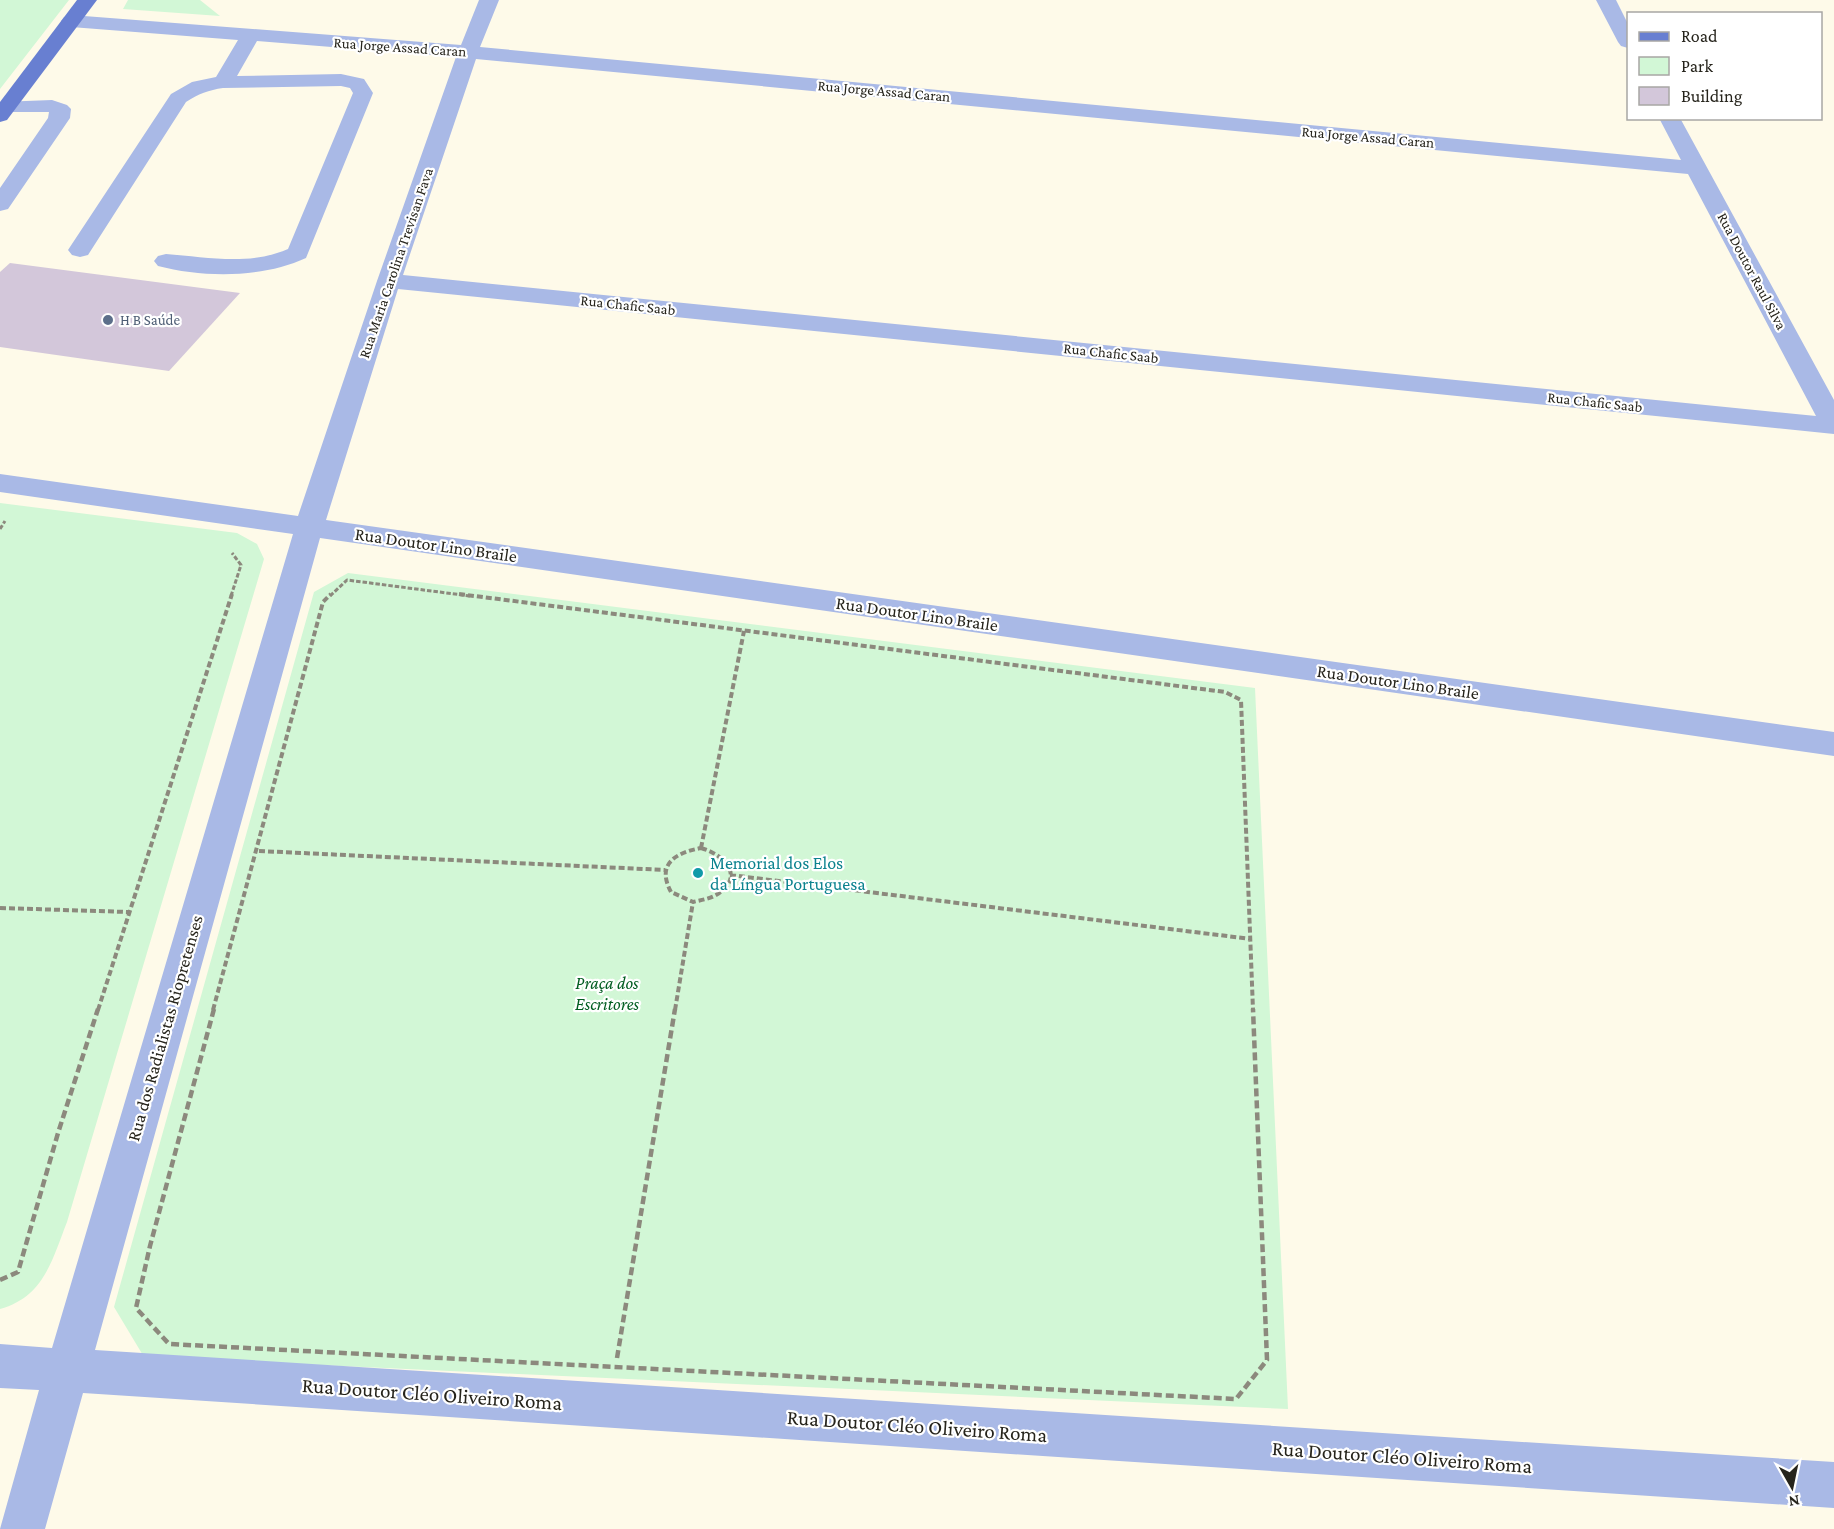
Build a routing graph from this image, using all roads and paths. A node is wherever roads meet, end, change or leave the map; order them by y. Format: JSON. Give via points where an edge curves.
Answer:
{"nodes":[{"id":1,"x":87,"y":0,"type":"edge"},
{"id":2,"x":489,"y":0,"type":"edge"},
{"id":3,"x":1605,"y":0,"type":"edge"},
{"id":4,"x":71,"y":21,"type":"junction"},
{"id":5,"x":251,"y":35,"type":"junction"},
{"id":6,"x":1627,"y":38,"type":"edge"},
{"id":7,"x":468,"y":52,"type":"junction"},
{"id":8,"x":224,"y":82,"type":"junction"},
{"id":9,"x":4,"y":112,"type":"edge"},
{"id":10,"x":1670,"y":120,"type":"edge"},
{"id":11,"x":1696,"y":168,"type":"junction"},
{"id":12,"x":0,"y":204,"type":"edge"},
{"id":13,"x":80,"y":250,"type":"dead end"},
{"id":14,"x":166,"y":261,"type":"dead end"},
{"id":15,"x":389,"y":281,"type":"junction"},
{"id":16,"x":1834,"y":425,"type":"edge"},
{"id":17,"x":0,"y":483,"type":"edge"},
{"id":18,"x":2,"y":520,"type":"edge"},
{"id":19,"x":17,"y":522,"type":"dead end"},
{"id":20,"x":309,"y":527,"type":"junction"},
{"id":21,"x":0,"y":529,"type":"edge"},
{"id":22,"x":230,"y":550,"type":"dead end"},
{"id":23,"x":744,"y":631,"type":"junction"},
{"id":24,"x":1834,"y":744,"type":"edge"},
{"id":25,"x":701,"y":848,"type":"junction"},
{"id":26,"x":256,"y":851,"type":"junction"},
{"id":27,"x":665,"y":870,"type":"junction"},
{"id":28,"x":730,"y":875,"type":"junction"},
{"id":29,"x":693,"y":902,"type":"junction"},
{"id":30,"x":0,"y":908,"type":"edge"},
{"id":31,"x":129,"y":912,"type":"junction"},
{"id":32,"x":1251,"y":939,"type":"junction"},
{"id":33,"x":0,"y":1280,"type":"edge"},
{"id":34,"x":0,"y":1366,"type":"edge"},
{"id":35,"x":615,"y":1368,"type":"junction"},
{"id":36,"x":66,"y":1370,"type":"junction"},
{"id":37,"x":1834,"y":1485,"type":"edge"},
{"id":38,"x":22,"y":1529,"type":"edge"}],
"edges":[{"from":1,"to":4,"type":"main road"},
{"from":2,"to":7,"type":"street","name":"Rua Maria Carolina Trevisan Fava"},
{"from":3,"to":6,"type":"street"},
{"from":4,"to":5,"type":"street","name":"Rua Jorge Assad Caran"},
{"from":4,"to":9,"type":"main road"},
{"from":5,"to":7,"type":"street","name":"Rua Jorge Assad Caran"},
{"from":5,"to":8,"type":"street"},
{"from":7,"to":11,"type":"street","name":"Rua Jorge Assad Caran"},
{"from":7,"to":15,"type":"street","name":"Rua Maria Carolina Trevisan Fava"},
{"from":8,"to":13,"type":"street","via":[[205,84],[178,98]]},
{"from":8,"to":14,"type":"street","via":[[341,80],[357,83],[363,93],[298,253],[283,261],[254,267]]},
{"from":9,"to":12,"type":"street","via":[[52,106],[60,109],[59,118]]},
{"from":10,"to":11,"type":"street","name":"Rua Doutor Raul Silva"},
{"from":11,"to":16,"type":"street","name":"Rua Doutor Raul Silva"},
{"from":15,"to":16,"type":"street","name":"Rua Chafic Saab"},
{"from":15,"to":20,"type":"street","name":"Rua Maria Carolina Trevisan Fava"},
{"from":17,"to":20,"type":"street","name":"Rua Doutor Lino Braile"},
{"from":18,"to":19,"type":"path"},
{"from":18,"to":21,"type":"path"},
{"from":20,"to":24,"type":"street","name":"Rua Doutor Lino Braile"},
{"from":20,"to":36,"type":"street","name":"Rua dos Radialistas Riopretenses"},
{"from":22,"to":31,"type":"path","via":[[241,564]]},
{"from":23,"to":25,"type":"path"},
{"from":23,"to":26,"type":"path","via":[[347,580],[323,602]]},
{"from":23,"to":32,"type":"path","via":[[1225,692],[1242,700]]},
{"from":25,"to":27,"type":"path","via":[[676,856]]},
{"from":25,"to":28,"type":"path","via":[[722,856]]},
{"from":26,"to":27,"type":"path"},
{"from":26,"to":35,"type":"path","via":[[136,1308],[169,1344]]},
{"from":27,"to":29,"type":"path","via":[[664,878],[671,892]]},
{"from":28,"to":29,"type":"path","via":[[716,895]]},
{"from":28,"to":32,"type":"path"},
{"from":29,"to":35,"type":"path"},
{"from":30,"to":31,"type":"path"},
{"from":31,"to":33,"type":"path","via":[[18,1272]]},
{"from":32,"to":35,"type":"path","via":[[1267,1360],[1236,1399]]},
{"from":34,"to":36,"type":"street","name":"Rua Doutor Cléo Oliveiro Roma"},
{"from":36,"to":37,"type":"street","name":"Rua Doutor Cléo Oliveiro Roma"},
{"from":36,"to":38,"type":"street","name":"Rua dos Radialistas Riopretenses"}]}
